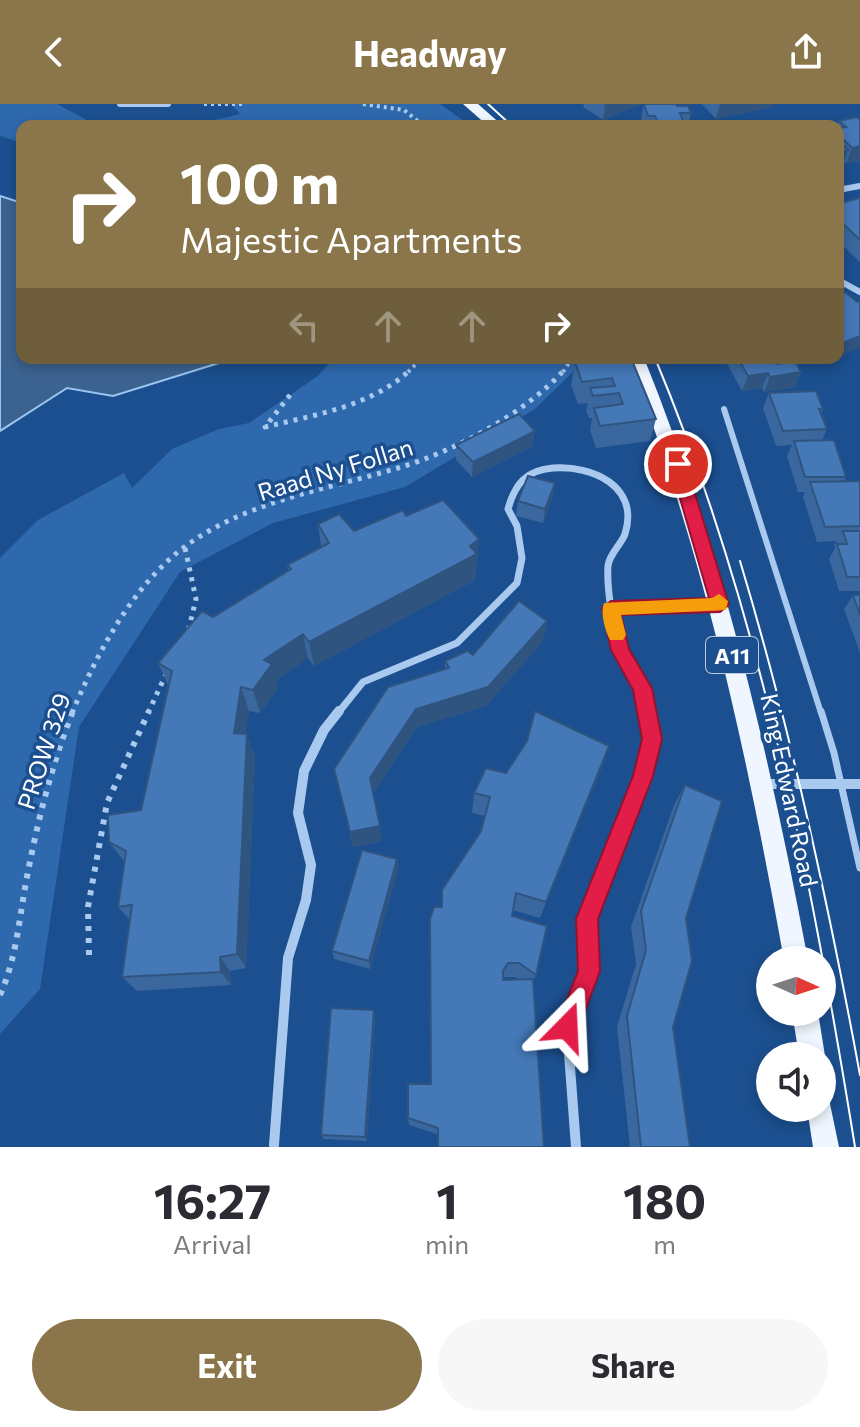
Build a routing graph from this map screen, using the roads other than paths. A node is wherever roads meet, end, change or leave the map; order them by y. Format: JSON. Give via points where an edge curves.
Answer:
{"nodes":[{"id":1,"x":120,"y":104,"type":"edge"},
{"id":2,"x":168,"y":104,"type":"edge"},
{"id":3,"x":470,"y":104,"type":"edge"},
{"id":4,"x":489,"y":120,"type":"edge"},
{"id":5,"x":638,"y":364,"type":"edge"},
{"id":6,"x":724,"y":409,"type":"dead end"},
{"id":7,"x":720,"y":605,"type":"junction"},
{"id":8,"x":611,"y":608,"type":"junction"},
{"id":9,"x":840,"y":783,"type":"junction"},
{"id":10,"x":860,"y":784,"type":"edge"},
{"id":11,"x":762,"y":785,"type":"junction"},
{"id":12,"x":860,"y":868,"type":"edge"},
{"id":13,"x":793,"y":946,"type":"edge"},
{"id":14,"x":822,"y":1122,"type":"edge"},
{"id":15,"x":274,"y":1145,"type":"edge"},
{"id":16,"x":576,"y":1147,"type":"edge"},
{"id":17,"x":826,"y":1147,"type":"edge"}],
"edges":[{"from":1,"to":2,"type":"street"},
{"from":3,"to":4,"type":"main road"},
{"from":5,"to":7,"type":"main road","name":"King Edward Road","number":"A11","via":[[678,464]]},
{"from":6,"to":9,"type":"lane"},
{"from":7,"to":8,"type":"street"},
{"from":7,"to":11,"type":"main road","name":"King Edward Road","number":"A11"},
{"from":8,"to":15,"type":"street","via":[[608,563],[625,533],[626,505],[620,492],[612,482],[576,468],[530,472],[514,489],[508,509],[522,558],[517,583],[457,643],[363,682],[324,730],[304,771],[298,813],[311,865],[288,958]]},
{"from":8,"to":16,"type":"street","via":[[620,650],[642,688],[652,739],[643,776],[587,919],[589,971],[567,1027]]},
{"from":9,"to":10,"type":"street"},
{"from":9,"to":11,"type":"street"},
{"from":9,"to":12,"type":"lane"},
{"from":11,"to":13,"type":"main road","name":"King Edward Road","number":"A11"},
{"from":14,"to":17,"type":"main road"}]}
